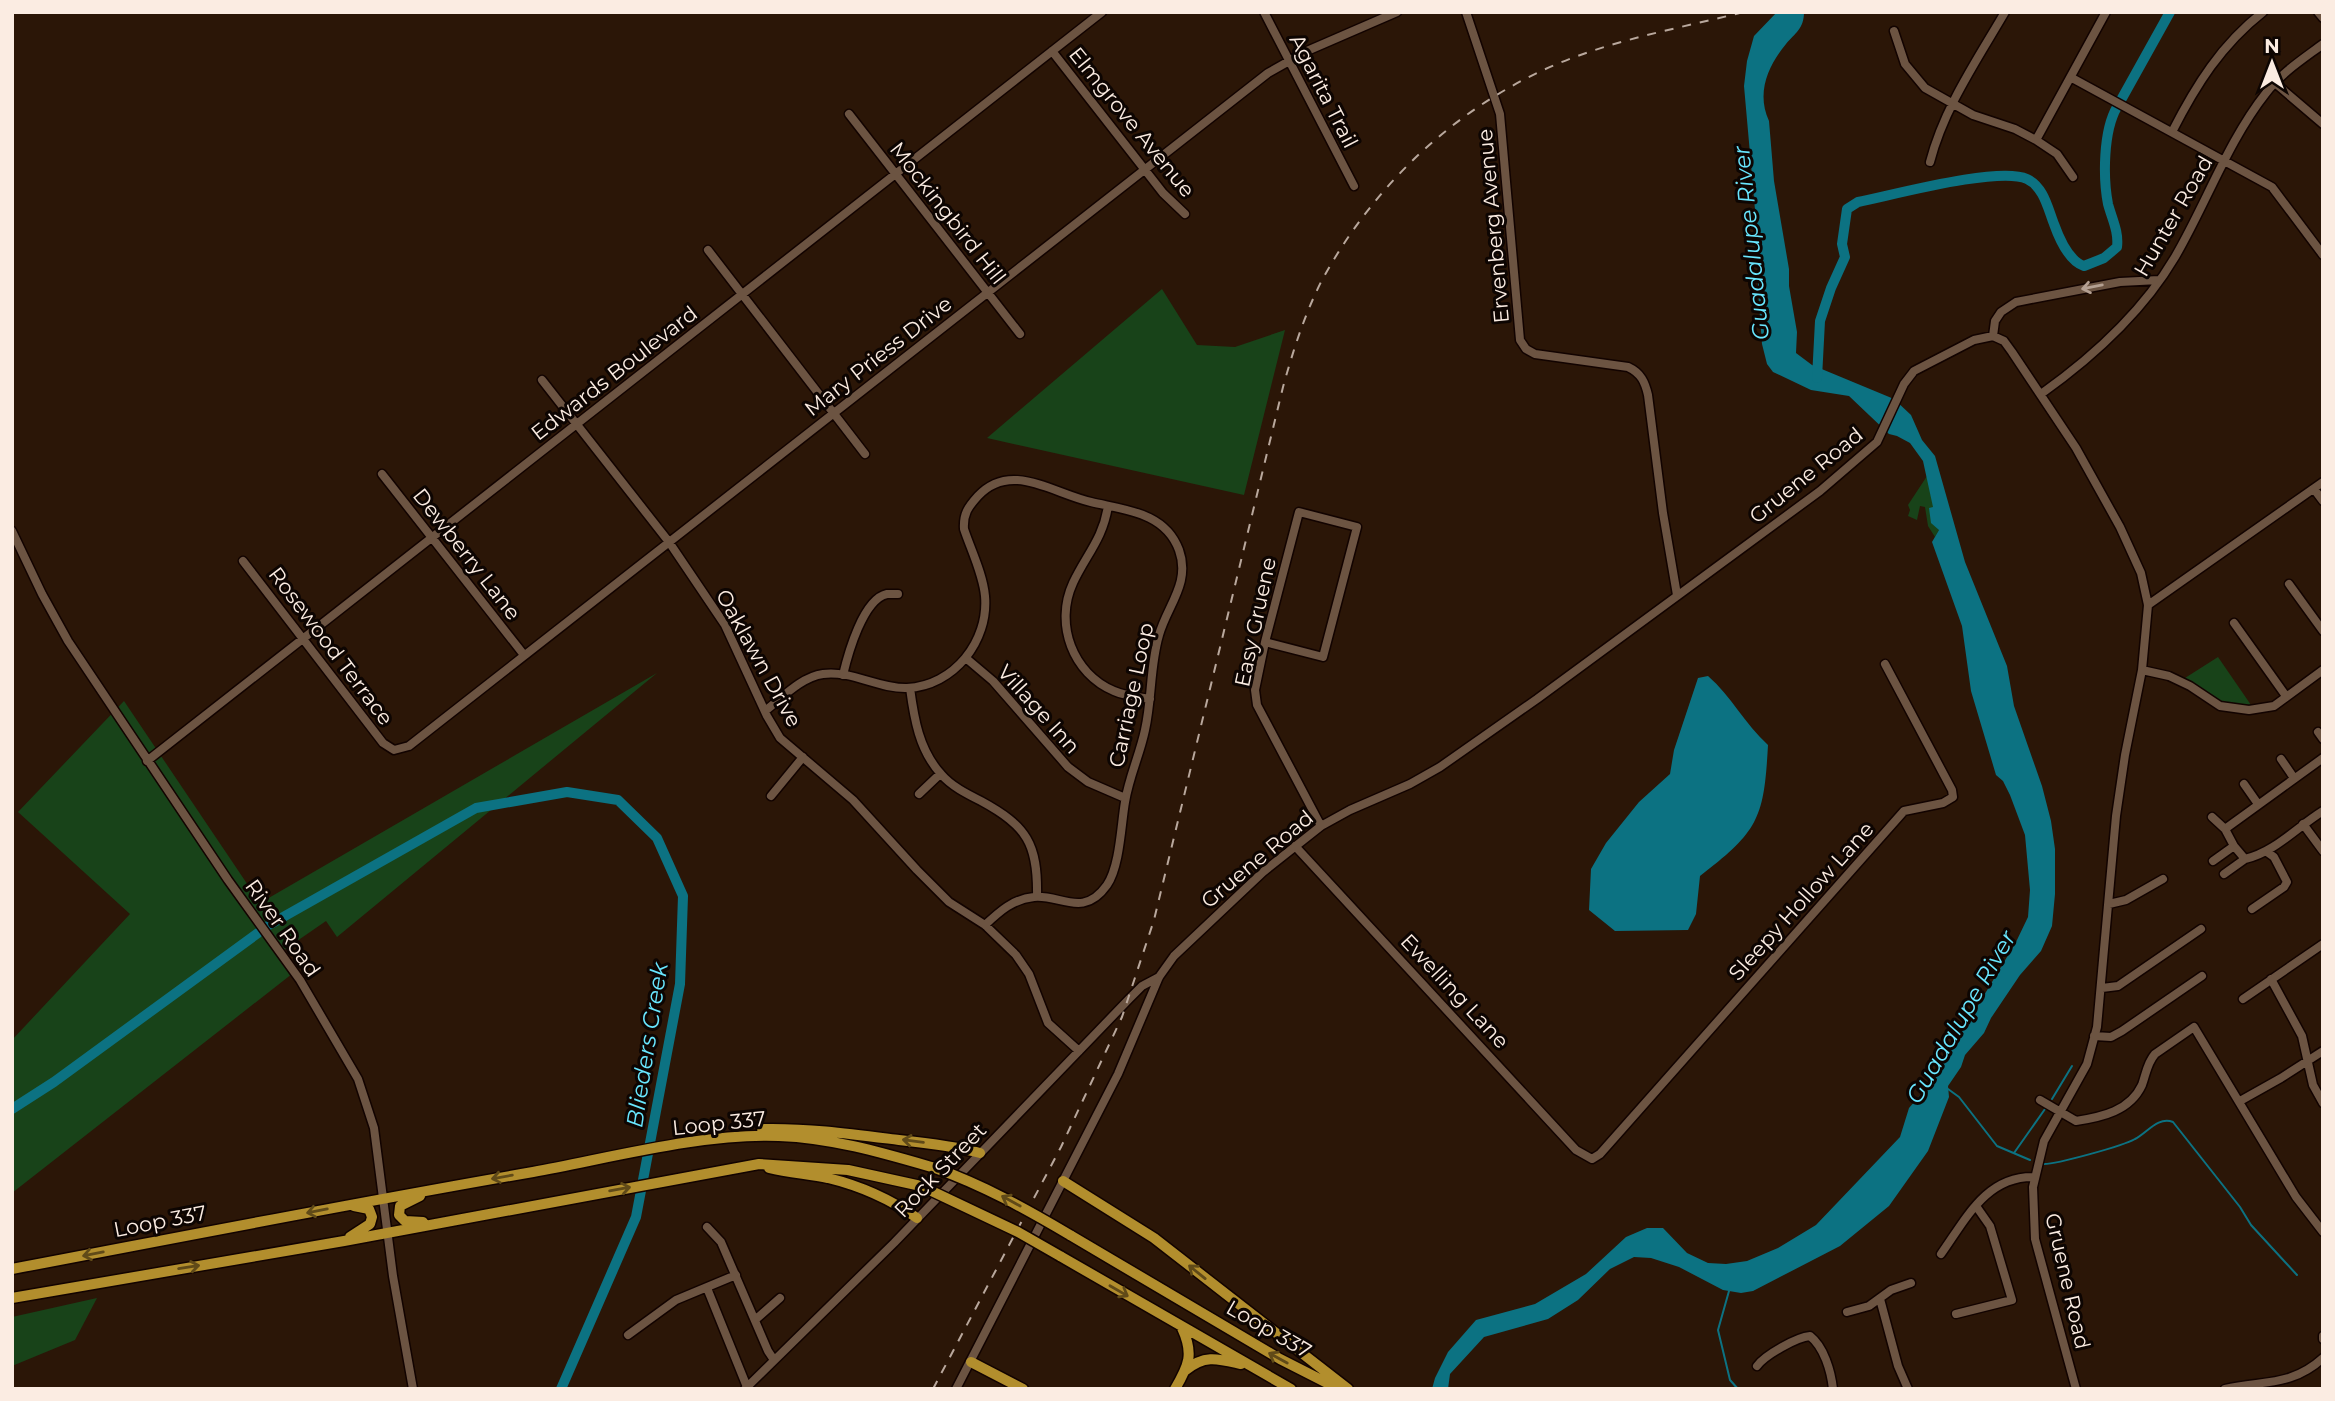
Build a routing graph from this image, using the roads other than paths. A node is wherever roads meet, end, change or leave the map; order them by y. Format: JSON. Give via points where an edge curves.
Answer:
{"nodes":[{"id":1,"x":1102,"y":12,"type":"edge"},
{"id":2,"x":1264,"y":12,"type":"edge"},
{"id":3,"x":1397,"y":12,"type":"edge"},
{"id":4,"x":1466,"y":12,"type":"edge"},
{"id":5,"x":2005,"y":12,"type":"edge"},
{"id":6,"x":2106,"y":12,"type":"edge"},
{"id":7,"x":2263,"y":12,"type":"edge"},
{"id":8,"x":2318,"y":12,"type":"edge"},
{"id":9,"x":2323,"y":18,"type":"edge"},
{"id":10,"x":1894,"y":31,"type":"dead end"},
{"id":11,"x":2323,"y":44,"type":"edge"},
{"id":12,"x":1052,"y":51,"type":"junction"},
{"id":13,"x":1288,"y":61,"type":"junction"},
{"id":14,"x":2071,"y":78,"type":"junction"},
{"id":15,"x":2275,"y":83,"type":"junction"},
{"id":16,"x":1952,"y":103,"type":"junction"},
{"id":17,"x":2323,"y":108,"type":"edge"},
{"id":18,"x":849,"y":114,"type":"dead end"},
{"id":19,"x":2314,"y":116,"type":"junction"},
{"id":20,"x":2323,"y":124,"type":"edge"},
{"id":21,"x":2172,"y":132,"type":"junction"},
{"id":22,"x":2036,"y":140,"type":"junction"},
{"id":23,"x":1930,"y":162,"type":"dead end"},
{"id":24,"x":2225,"y":162,"type":"junction"},
{"id":25,"x":1144,"y":170,"type":"junction"},
{"id":26,"x":895,"y":174,"type":"junction"},
{"id":27,"x":2073,"y":177,"type":"dead end"},
{"id":28,"x":1354,"y":186,"type":"dead end"},
{"id":29,"x":1185,"y":214,"type":"dead end"},
{"id":30,"x":708,"y":250,"type":"dead end"},
{"id":31,"x":2323,"y":255,"type":"edge"},
{"id":32,"x":2159,"y":281,"type":"junction"},
{"id":33,"x":988,"y":293,"type":"junction"},
{"id":34,"x":741,"y":294,"type":"junction"},
{"id":35,"x":1020,"y":334,"type":"dead end"},
{"id":36,"x":1993,"y":336,"type":"junction"},
{"id":37,"x":542,"y":380,"type":"dead end"},
{"id":38,"x":2041,"y":394,"type":"junction"},
{"id":39,"x":834,"y":413,"type":"junction"},
{"id":40,"x":578,"y":425,"type":"junction"},
{"id":41,"x":865,"y":454,"type":"dead end"},
{"id":42,"x":382,"y":474,"type":"dead end"},
{"id":43,"x":2323,"y":482,"type":"edge"},
{"id":44,"x":2314,"y":489,"type":"junction"},
{"id":45,"x":2323,"y":501,"type":"edge"},
{"id":46,"x":1108,"y":506,"type":"junction"},
{"id":47,"x":12,"y":531,"type":"edge"},
{"id":48,"x":433,"y":539,"type":"junction"},
{"id":49,"x":669,"y":541,"type":"junction"},
{"id":50,"x":243,"y":561,"type":"dead end"},
{"id":51,"x":2289,"y":584,"type":"dead end"},
{"id":52,"x":898,"y":594,"type":"dead end"},
{"id":53,"x":1677,"y":595,"type":"junction"},
{"id":54,"x":2148,"y":605,"type":"junction"},
{"id":55,"x":2234,"y":622,"type":"dead end"},
{"id":56,"x":2323,"y":631,"type":"edge"},
{"id":57,"x":305,"y":640,"type":"junction"},
{"id":58,"x":1265,"y":642,"type":"junction"},
{"id":59,"x":524,"y":656,"type":"junction"},
{"id":60,"x":967,"y":659,"type":"junction"},
{"id":61,"x":1885,"y":664,"type":"dead end"},
{"id":62,"x":2142,"y":670,"type":"junction"},
{"id":63,"x":2323,"y":670,"type":"edge"},
{"id":64,"x":843,"y":675,"type":"junction"},
{"id":65,"x":909,"y":688,"type":"junction"},
{"id":66,"x":2287,"y":696,"type":"junction"},
{"id":67,"x":1150,"y":699,"type":"junction"},
{"id":68,"x":765,"y":711,"type":"junction"},
{"id":69,"x":394,"y":750,"type":"joint"},
{"id":70,"x":803,"y":757,"type":"junction"},
{"id":71,"x":2323,"y":758,"type":"edge"},
{"id":72,"x":2281,"y":759,"type":"dead end"},
{"id":73,"x":147,"y":761,"type":"junction"},
{"id":74,"x":940,"y":774,"type":"junction"},
{"id":75,"x":2294,"y":778,"type":"junction"},
{"id":76,"x":2244,"y":784,"type":"dead end"},
{"id":77,"x":919,"y":794,"type":"dead end"},
{"id":78,"x":771,"y":796,"type":"dead end"},
{"id":79,"x":1125,"y":798,"type":"junction"},
{"id":80,"x":2258,"y":804,"type":"junction"},
{"id":81,"x":2323,"y":811,"type":"edge"},
{"id":82,"x":2212,"y":817,"type":"dead end"},
{"id":83,"x":2303,"y":824,"type":"junction"},
{"id":84,"x":1321,"y":826,"type":"junction"},
{"id":85,"x":2225,"y":828,"type":"junction"},
{"id":86,"x":1295,"y":846,"type":"junction"},
{"id":87,"x":2234,"y":846,"type":"junction"},
{"id":88,"x":2323,"y":851,"type":"edge"},
{"id":89,"x":2267,"y":852,"type":"junction"},
{"id":90,"x":2245,"y":859,"type":"junction"},
{"id":91,"x":2213,"y":860,"type":"dead end"},
{"id":92,"x":2224,"y":874,"type":"dead end"},
{"id":93,"x":2162,"y":879,"type":"dead end"},
{"id":94,"x":1037,"y":896,"type":"junction"},
{"id":95,"x":2109,"y":904,"type":"junction"},
{"id":96,"x":2252,"y":909,"type":"dead end"},
{"id":97,"x":985,"y":925,"type":"junction"},
{"id":98,"x":2201,"y":929,"type":"dead end"},
{"id":99,"x":2323,"y":943,"type":"edge"},
{"id":100,"x":2202,"y":976,"type":"dead end"},
{"id":101,"x":1159,"y":977,"type":"junction"},
{"id":102,"x":2271,"y":979,"type":"junction"},
{"id":103,"x":2102,"y":988,"type":"junction"},
{"id":104,"x":2243,"y":999,"type":"dead end"},
{"id":105,"x":2094,"y":1036,"type":"junction"},
{"id":106,"x":1079,"y":1051,"type":"junction"},
{"id":107,"x":2323,"y":1051,"type":"edge"},
{"id":108,"x":2307,"y":1060,"type":"junction"},
{"id":109,"x":2040,"y":1100,"type":"dead end"},
{"id":110,"x":2239,"y":1101,"type":"junction"},
{"id":111,"x":2323,"y":1103,"type":"edge"},
{"id":112,"x":2058,"y":1112,"type":"junction"},
{"id":113,"x":681,"y":1145,"type":"junction"},
{"id":114,"x":980,"y":1153,"type":"junction"},
{"id":115,"x":1588,"y":1159,"type":"joint"},
{"id":116,"x":759,"y":1164,"type":"junction"},
{"id":117,"x":2034,"y":1177,"type":"junction"},
{"id":118,"x":1063,"y":1181,"type":"junction"},
{"id":119,"x":439,"y":1188,"type":"junction"},
{"id":120,"x":384,"y":1198,"type":"junction"},
{"id":121,"x":346,"y":1205,"type":"junction"},
{"id":122,"x":1976,"y":1206,"type":"junction"},
{"id":123,"x":917,"y":1218,"type":"junction"},
{"id":124,"x":452,"y":1222,"type":"junction"},
{"id":125,"x":707,"y":1227,"type":"dead end"},
{"id":126,"x":2323,"y":1232,"type":"edge"},
{"id":127,"x":388,"y":1233,"type":"junction"},
{"id":128,"x":344,"y":1241,"type":"junction"},
{"id":129,"x":1941,"y":1254,"type":"dead end"},
{"id":130,"x":12,"y":1269,"type":"edge"},
{"id":131,"x":736,"y":1275,"type":"junction"},
{"id":132,"x":1911,"y":1283,"type":"dead end"},
{"id":133,"x":707,"y":1288,"type":"junction"},
{"id":134,"x":12,"y":1298,"type":"edge"},
{"id":135,"x":780,"y":1298,"type":"dead end"},
{"id":136,"x":1880,"y":1299,"type":"junction"},
{"id":137,"x":1847,"y":1312,"type":"dead end"},
{"id":138,"x":1956,"y":1314,"type":"dead end"},
{"id":139,"x":755,"y":1320,"type":"junction"},
{"id":140,"x":1181,"y":1326,"type":"junction"},
{"id":141,"x":628,"y":1335,"type":"dead end"},
{"id":142,"x":2323,"y":1357,"type":"edge"},
{"id":143,"x":774,"y":1360,"type":"junction"},
{"id":144,"x":971,"y":1362,"type":"junction"},
{"id":145,"x":1757,"y":1366,"type":"dead end"},
{"id":146,"x":1254,"y":1368,"type":"junction"},
{"id":147,"x":1186,"y":1370,"type":"junction"},
{"id":148,"x":2288,"y":1379,"type":"junction"},
{"id":149,"x":746,"y":1388,"type":"edge"},
{"id":150,"x":413,"y":1389,"type":"edge"},
{"id":151,"x":956,"y":1389,"type":"edge"},
{"id":152,"x":1023,"y":1389,"type":"edge"},
{"id":153,"x":1175,"y":1389,"type":"edge"},
{"id":154,"x":1291,"y":1389,"type":"edge"},
{"id":155,"x":1339,"y":1389,"type":"edge"},
{"id":156,"x":1348,"y":1389,"type":"edge"},
{"id":157,"x":1833,"y":1389,"type":"edge"},
{"id":158,"x":1908,"y":1389,"type":"edge"},
{"id":159,"x":2076,"y":1389,"type":"edge"},
{"id":160,"x":2225,"y":1389,"type":"edge"},
{"id":161,"x":2291,"y":1389,"type":"edge"}],
"edges":[{"from":1,"to":12,"type":"street","name":"Edwards Boulevard"},
{"from":2,"to":13,"type":"street","name":"Agarita Trail"},
{"from":3,"to":13,"type":"street","name":"Mary Priess Drive"},
{"from":4,"to":53,"type":"street","name":"Ervenberg Avenue","via":[[1500,114],[1520,340],[1535,354],[1628,367],[1644,380]]},
{"from":5,"to":16,"type":"street"},
{"from":6,"to":14,"type":"street"},
{"from":7,"to":21,"type":"street","via":[[2214,60]]},
{"from":8,"to":9,"type":"street"},
{"from":10,"to":16,"type":"street","via":[[1910,73]]},
{"from":11,"to":15,"type":"street","name":"Hunter Road"},
{"from":12,"to":25,"type":"street","name":"Elmgrove Avenue"},
{"from":12,"to":26,"type":"street","name":"Edwards Boulevard"},
{"from":13,"to":25,"type":"street","name":"Mary Priess Drive"},
{"from":13,"to":28,"type":"street","name":"Agarita Trail"},
{"from":14,"to":21,"type":"street"},
{"from":14,"to":22,"type":"street"},
{"from":15,"to":19,"type":"street"},
{"from":15,"to":24,"type":"street","name":"Hunter Road"},
{"from":16,"to":22,"type":"street"},
{"from":16,"to":23,"type":"street"},
{"from":17,"to":19,"type":"street"},
{"from":18,"to":26,"type":"street","name":"Mockingbird Hill"},
{"from":19,"to":20,"type":"street"},
{"from":21,"to":24,"type":"street"},
{"from":22,"to":27,"type":"street","via":[[2057,154]]},
{"from":24,"to":31,"type":"street","via":[[2272,187]]},
{"from":24,"to":32,"type":"street","name":"Hunter Road"},
{"from":25,"to":29,"type":"street","name":"Elmgrove Avenue"},
{"from":25,"to":33,"type":"street","name":"Mary Priess Drive"},
{"from":26,"to":33,"type":"street","name":"Mockingbird Hill"},
{"from":26,"to":34,"type":"street","name":"Edwards Boulevard"},
{"from":30,"to":34,"type":"street"},
{"from":32,"to":36,"type":"street","one_way":true,"via":[[2120,282],[2016,302],[1994,321]]},
{"from":32,"to":38,"type":"street","name":"Hunter Road","via":[[2111,338]]},
{"from":33,"to":35,"type":"street","name":"Mockingbird Hill"},
{"from":33,"to":39,"type":"street","name":"Mary Priess Drive"},
{"from":34,"to":39,"type":"street"},
{"from":34,"to":40,"type":"street","name":"Edwards Boulevard"},
{"from":36,"to":38,"type":"street","name":"Gruene Road","via":[[2009,347]]},
{"from":36,"to":53,"type":"street","name":"Gruene Road","via":[[1974,340],[1914,371],[1872,448]]},
{"from":37,"to":40,"type":"street","name":"Oaklawn Drive"},
{"from":38,"to":54,"type":"street","name":"Gruene Road","via":[[2120,527],[2144,580]]},
{"from":39,"to":41,"type":"street"},
{"from":39,"to":49,"type":"street","name":"Mary Priess Drive"},
{"from":40,"to":48,"type":"street","name":"Edwards Boulevard"},
{"from":40,"to":49,"type":"street","name":"Oaklawn Drive"},
{"from":42,"to":48,"type":"street","name":"Dewberry Lane"},
{"from":43,"to":44,"type":"street"},
{"from":44,"to":45,"type":"street"},
{"from":44,"to":54,"type":"street"},
{"from":46,"to":60,"type":"street","name":"Carriage Loop","via":[[1010,479],[991,484],[968,507],[964,529],[985,592],[985,611]]},
{"from":46,"to":67,"type":"street","name":"Carriage Loop","via":[[1142,513],[1158,522],[1176,543],[1182,562],[1181,586],[1158,637]]},
{"from":46,"to":67,"type":"street","via":[[1097,544],[1069,594],[1067,637],[1074,656],[1093,678],[1114,692]]},
{"from":47,"to":73,"type":"street","name":"River Road","via":[[68,641]]},
{"from":48,"to":57,"type":"street","name":"Edwards Boulevard"},
{"from":48,"to":59,"type":"street","name":"Dewberry Lane"},
{"from":49,"to":59,"type":"street","name":"Mary Priess Drive"},
{"from":49,"to":68,"type":"street","name":"Oaklawn Drive","via":[[725,625]]},
{"from":50,"to":57,"type":"street","name":"Rosewood Terrace"},
{"from":51,"to":56,"type":"street"},
{"from":52,"to":64,"type":"street","via":[[876,599],[864,616]]},
{"from":53,"to":84,"type":"street","name":"Gruene Road","via":[[1440,767]]},
{"from":54,"to":62,"type":"street","name":"Gruene Road"},
{"from":55,"to":66,"type":"street"},
{"from":57,"to":69,"type":"street","name":"Rosewood Terrace","via":[[383,743]]},
{"from":57,"to":73,"type":"street","name":"Edwards Boulevard"},
{"from":58,"to":58,"type":"street","name":"Easy Gruene","via":[[1299,512],[1357,527],[1323,657]]},
{"from":58,"to":84,"type":"street","name":"Easy Gruene","via":[[1255,690],[1257,705]]},
{"from":59,"to":69,"type":"street","name":"Mary Priess Drive","via":[[409,746]]},
{"from":60,"to":65,"type":"street","name":"Carriage Loop","via":[[943,679]]},
{"from":60,"to":79,"type":"street","name":"Village Inn","via":[[993,681],[1068,767],[1088,782]]},
{"from":61,"to":115,"type":"street","name":"Sleepy Hollow Lane","via":[[1953,797],[1904,811],[1600,1154]]},
{"from":62,"to":66,"type":"street","via":[[2169,676],[2220,706],[2238,710],[2274,706]]},
{"from":62,"to":95,"type":"street","name":"Gruene Road","via":[[2124,755]]},
{"from":63,"to":66,"type":"street"},
{"from":64,"to":65,"type":"street"},
{"from":64,"to":68,"type":"street","via":[[813,676]]},
{"from":65,"to":74,"type":"street","via":[[922,744]]},
{"from":67,"to":79,"type":"street","name":"Carriage Loop","via":[[1146,730]]},
{"from":68,"to":70,"type":"street","name":"Oaklawn Drive","via":[[780,738]]},
{"from":70,"to":78,"type":"street"},
{"from":70,"to":97,"type":"street","name":"Oaklawn Drive","via":[[853,800],[949,902]]},
{"from":71,"to":75,"type":"street"},
{"from":72,"to":75,"type":"street"},
{"from":73,"to":120,"type":"street","name":"River Road","via":[[300,980],[352,1068],[374,1128]]},
{"from":74,"to":77,"type":"street"},
{"from":74,"to":94,"type":"street","via":[[1006,815],[1023,831],[1033,850]]},
{"from":75,"to":80,"type":"street"},
{"from":76,"to":80,"type":"street"},
{"from":79,"to":94,"type":"street","name":"Carriage Loop","via":[[1107,884],[1082,903]]},
{"from":80,"to":85,"type":"street"},
{"from":81,"to":83,"type":"street"},
{"from":82,"to":85,"type":"street"},
{"from":83,"to":88,"type":"street"},
{"from":83,"to":89,"type":"street"},
{"from":84,"to":86,"type":"street","name":"Gruene Road"},
{"from":85,"to":87,"type":"street"},
{"from":86,"to":101,"type":"street","name":"Gruene Road","via":[[1181,948]]},
{"from":86,"to":115,"type":"street","name":"Ewelling Lane"},
{"from":87,"to":90,"type":"street"},
{"from":87,"to":91,"type":"street"},
{"from":89,"to":90,"type":"street"},
{"from":89,"to":96,"type":"street","via":[[2287,882]]},
{"from":90,"to":92,"type":"street"},
{"from":93,"to":95,"type":"street","via":[[2126,900]]},
{"from":94,"to":97,"type":"street","via":[[1004,906]]},
{"from":95,"to":103,"type":"street","name":"Gruene Road"},
{"from":97,"to":106,"type":"street","name":"Oaklawn Drive","via":[[1023,965],[1048,1023]]},
{"from":98,"to":103,"type":"street","via":[[2118,986]]},
{"from":99,"to":102,"type":"street"},
{"from":100,"to":105,"type":"street","via":[[2111,1037]]},
{"from":101,"to":106,"type":"street","name":"Rock Street","via":[[1142,986]]},
{"from":101,"to":118,"type":"street","name":"Gruene Road","via":[[1118,1074]]},
{"from":102,"to":104,"type":"street"},
{"from":102,"to":108,"type":"street","via":[[2302,1036]]},
{"from":103,"to":105,"type":"street","name":"Gruene Road"},
{"from":105,"to":112,"type":"street","name":"Gruene Road","via":[[2087,1064]]},
{"from":106,"to":114,"type":"street","name":"Rock Street"},
{"from":107,"to":108,"type":"street"},
{"from":108,"to":110,"type":"street"},
{"from":108,"to":111,"type":"street"},
{"from":109,"to":112,"type":"street"},
{"from":110,"to":112,"type":"street","via":[[2194,1027],[2150,1059],[2137,1093],[2116,1111],[2076,1121]]},
{"from":110,"to":126,"type":"street"},
{"from":112,"to":117,"type":"street","name":"Gruene Road"},
{"from":114,"to":113,"type":"main road","one_way":true,"via":[[826,1130],[729,1132]]},
{"from":113,"to":119,"type":"main road","name":"Loop 337","one_way":true},
{"from":155,"to":113,"type":"main road","name":"Loop 337","one_way":true,"bridge":true,"via":[[970,1180],[863,1146],[780,1136]]},
{"from":114,"to":123,"type":"street","name":"Rock Street"},
{"from":116,"to":123,"type":"main road","via":[[862,1188]]},
{"from":124,"to":116,"type":"main road","name":"Loop 337","one_way":true},
{"from":116,"to":140,"type":"main road","name":"Loop 337","one_way":true,"bridge":true,"via":[[848,1170],[921,1186],[1018,1232]]},
{"from":117,"to":122,"type":"street","via":[[1996,1185]]},
{"from":117,"to":159,"type":"street","name":"Gruene Road","via":[[2035,1239]]},
{"from":118,"to":144,"type":"street","name":"Gruene Road"},
{"from":156,"to":118,"type":"main road","one_way":true,"via":[[1154,1238]]},
{"from":119,"to":120,"type":"main road","name":"Loop 337"},
{"from":119,"to":124,"type":"main road","via":[[405,1202],[399,1214],[405,1221]]},
{"from":120,"to":121,"type":"main road","name":"Loop 337"},
{"from":120,"to":127,"type":"street","name":"River Road"},
{"from":121,"to":128,"type":"main road","via":[[365,1207],[372,1217],[370,1224]]},
{"from":121,"to":130,"type":"main road","name":"Loop 337","one_way":true},
{"from":122,"to":129,"type":"street"},
{"from":122,"to":138,"type":"street","via":[[1990,1226],[2012,1300]]},
{"from":123,"to":143,"type":"street","name":"Rock Street"},
{"from":124,"to":127,"type":"main road","name":"Loop 337"},
{"from":125,"to":131,"type":"street","via":[[721,1242]]},
{"from":127,"to":128,"type":"main road","name":"Loop 337"},
{"from":127,"to":150,"type":"street","name":"River Road"},
{"from":134,"to":128,"type":"main road","name":"Loop 337","one_way":true},
{"from":131,"to":133,"type":"street"},
{"from":131,"to":139,"type":"street"},
{"from":132,"to":136,"type":"street"},
{"from":133,"to":141,"type":"street","via":[[676,1300]]},
{"from":133,"to":149,"type":"street"},
{"from":135,"to":139,"type":"street"},
{"from":136,"to":137,"type":"street"},
{"from":136,"to":158,"type":"street"},
{"from":139,"to":143,"type":"street"},
{"from":140,"to":146,"type":"main road","name":"Loop 337"},
{"from":140,"to":147,"type":"main road","via":[[1189,1344]]},
{"from":142,"to":148,"type":"street"},
{"from":143,"to":149,"type":"street","name":"Rock Street"},
{"from":144,"to":151,"type":"street","name":"Gruene Road"},
{"from":144,"to":152,"type":"main road"},
{"from":145,"to":157,"type":"street","via":[[1810,1336],[1826,1360]]},
{"from":146,"to":147,"type":"main road","via":[[1209,1359]]},
{"from":146,"to":154,"type":"main road","name":"Loop 337"},
{"from":147,"to":153,"type":"main road"},
{"from":148,"to":160,"type":"street"},
{"from":148,"to":161,"type":"street"}]}
